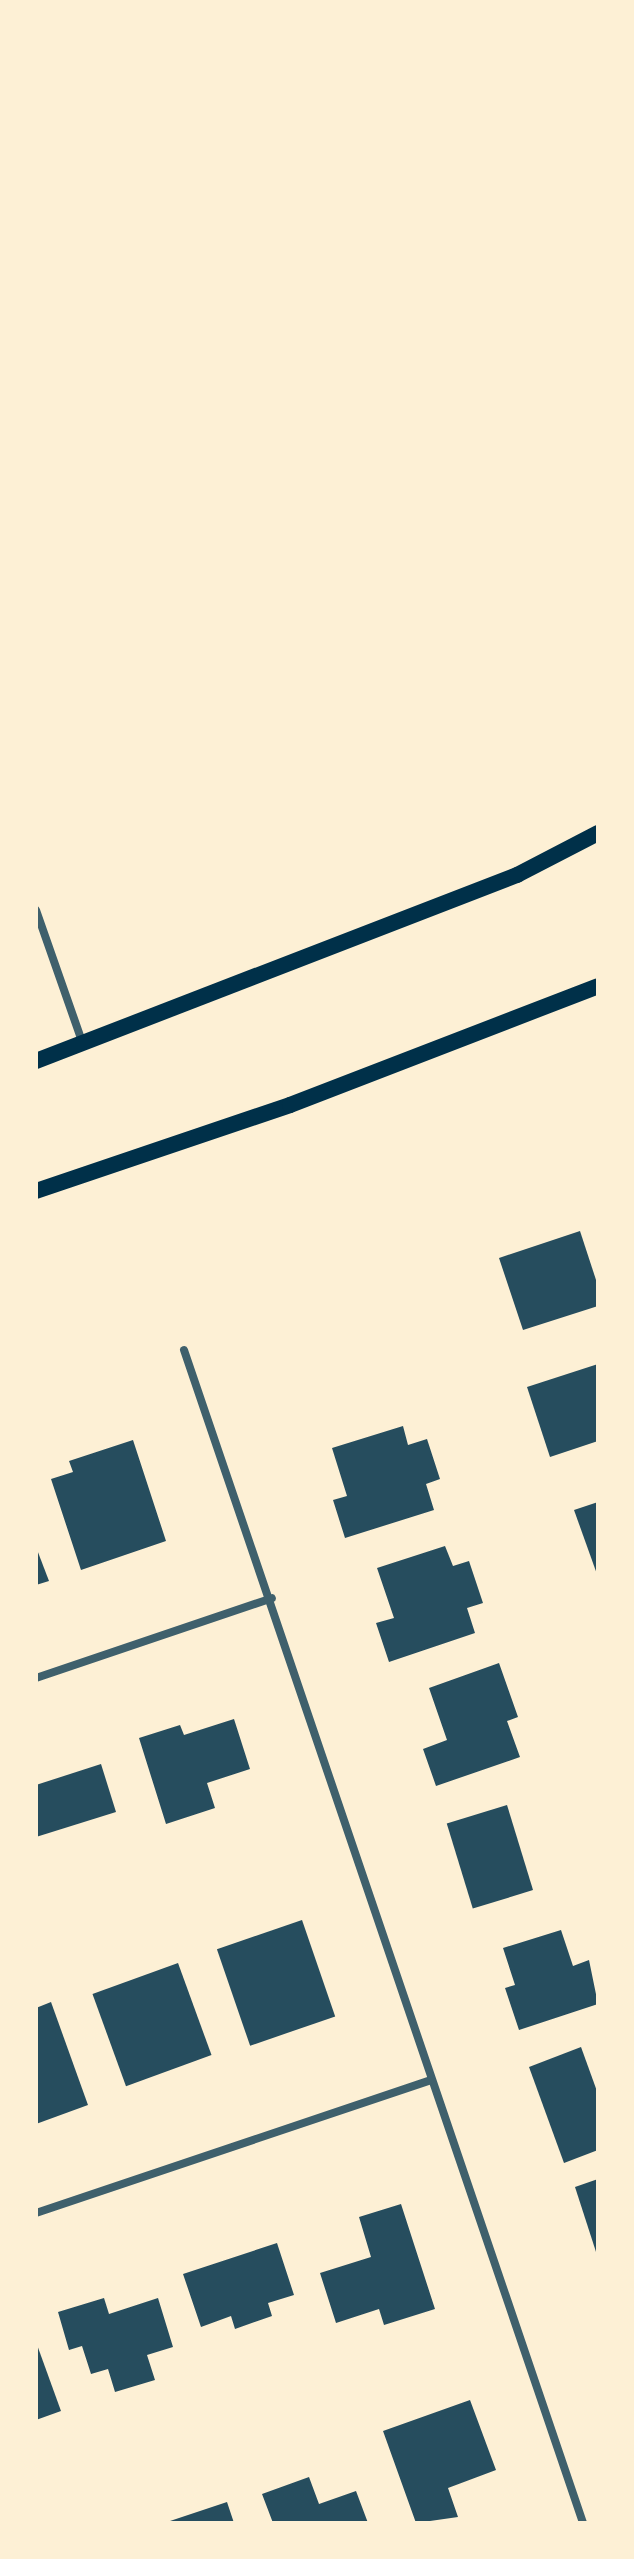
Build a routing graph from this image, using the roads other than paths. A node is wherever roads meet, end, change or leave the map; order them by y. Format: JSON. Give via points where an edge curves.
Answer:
{"nodes":[{"id":1,"x":598,"y":833,"type":"edge"},
{"id":2,"x":36,"y":910,"type":"edge"},
{"id":3,"x":598,"y":986,"type":"edge"},
{"id":4,"x":84,"y":1045,"type":"junction"},
{"id":5,"x":36,"y":1061,"type":"edge"},
{"id":6,"x":36,"y":1191,"type":"edge"},
{"id":7,"x":184,"y":1350,"type":"dead end"},
{"id":8,"x":272,"y":1598,"type":"junction"},
{"id":9,"x":36,"y":1678,"type":"edge"},
{"id":10,"x":429,"y":2081,"type":"junction"},
{"id":11,"x":36,"y":2213,"type":"edge"},
{"id":12,"x":583,"y":2523,"type":"edge"}],
"edges":[{"from":1,"to":4,"type":"main road","via":[[517,875]]},
{"from":2,"to":4,"type":"street"},
{"from":3,"to":6,"type":"main road","via":[[290,1105]]},
{"from":4,"to":5,"type":"main road"},
{"from":7,"to":8,"type":"street"},
{"from":8,"to":9,"type":"street"},
{"from":8,"to":10,"type":"street"},
{"from":10,"to":11,"type":"street"},
{"from":10,"to":12,"type":"street"}]}
